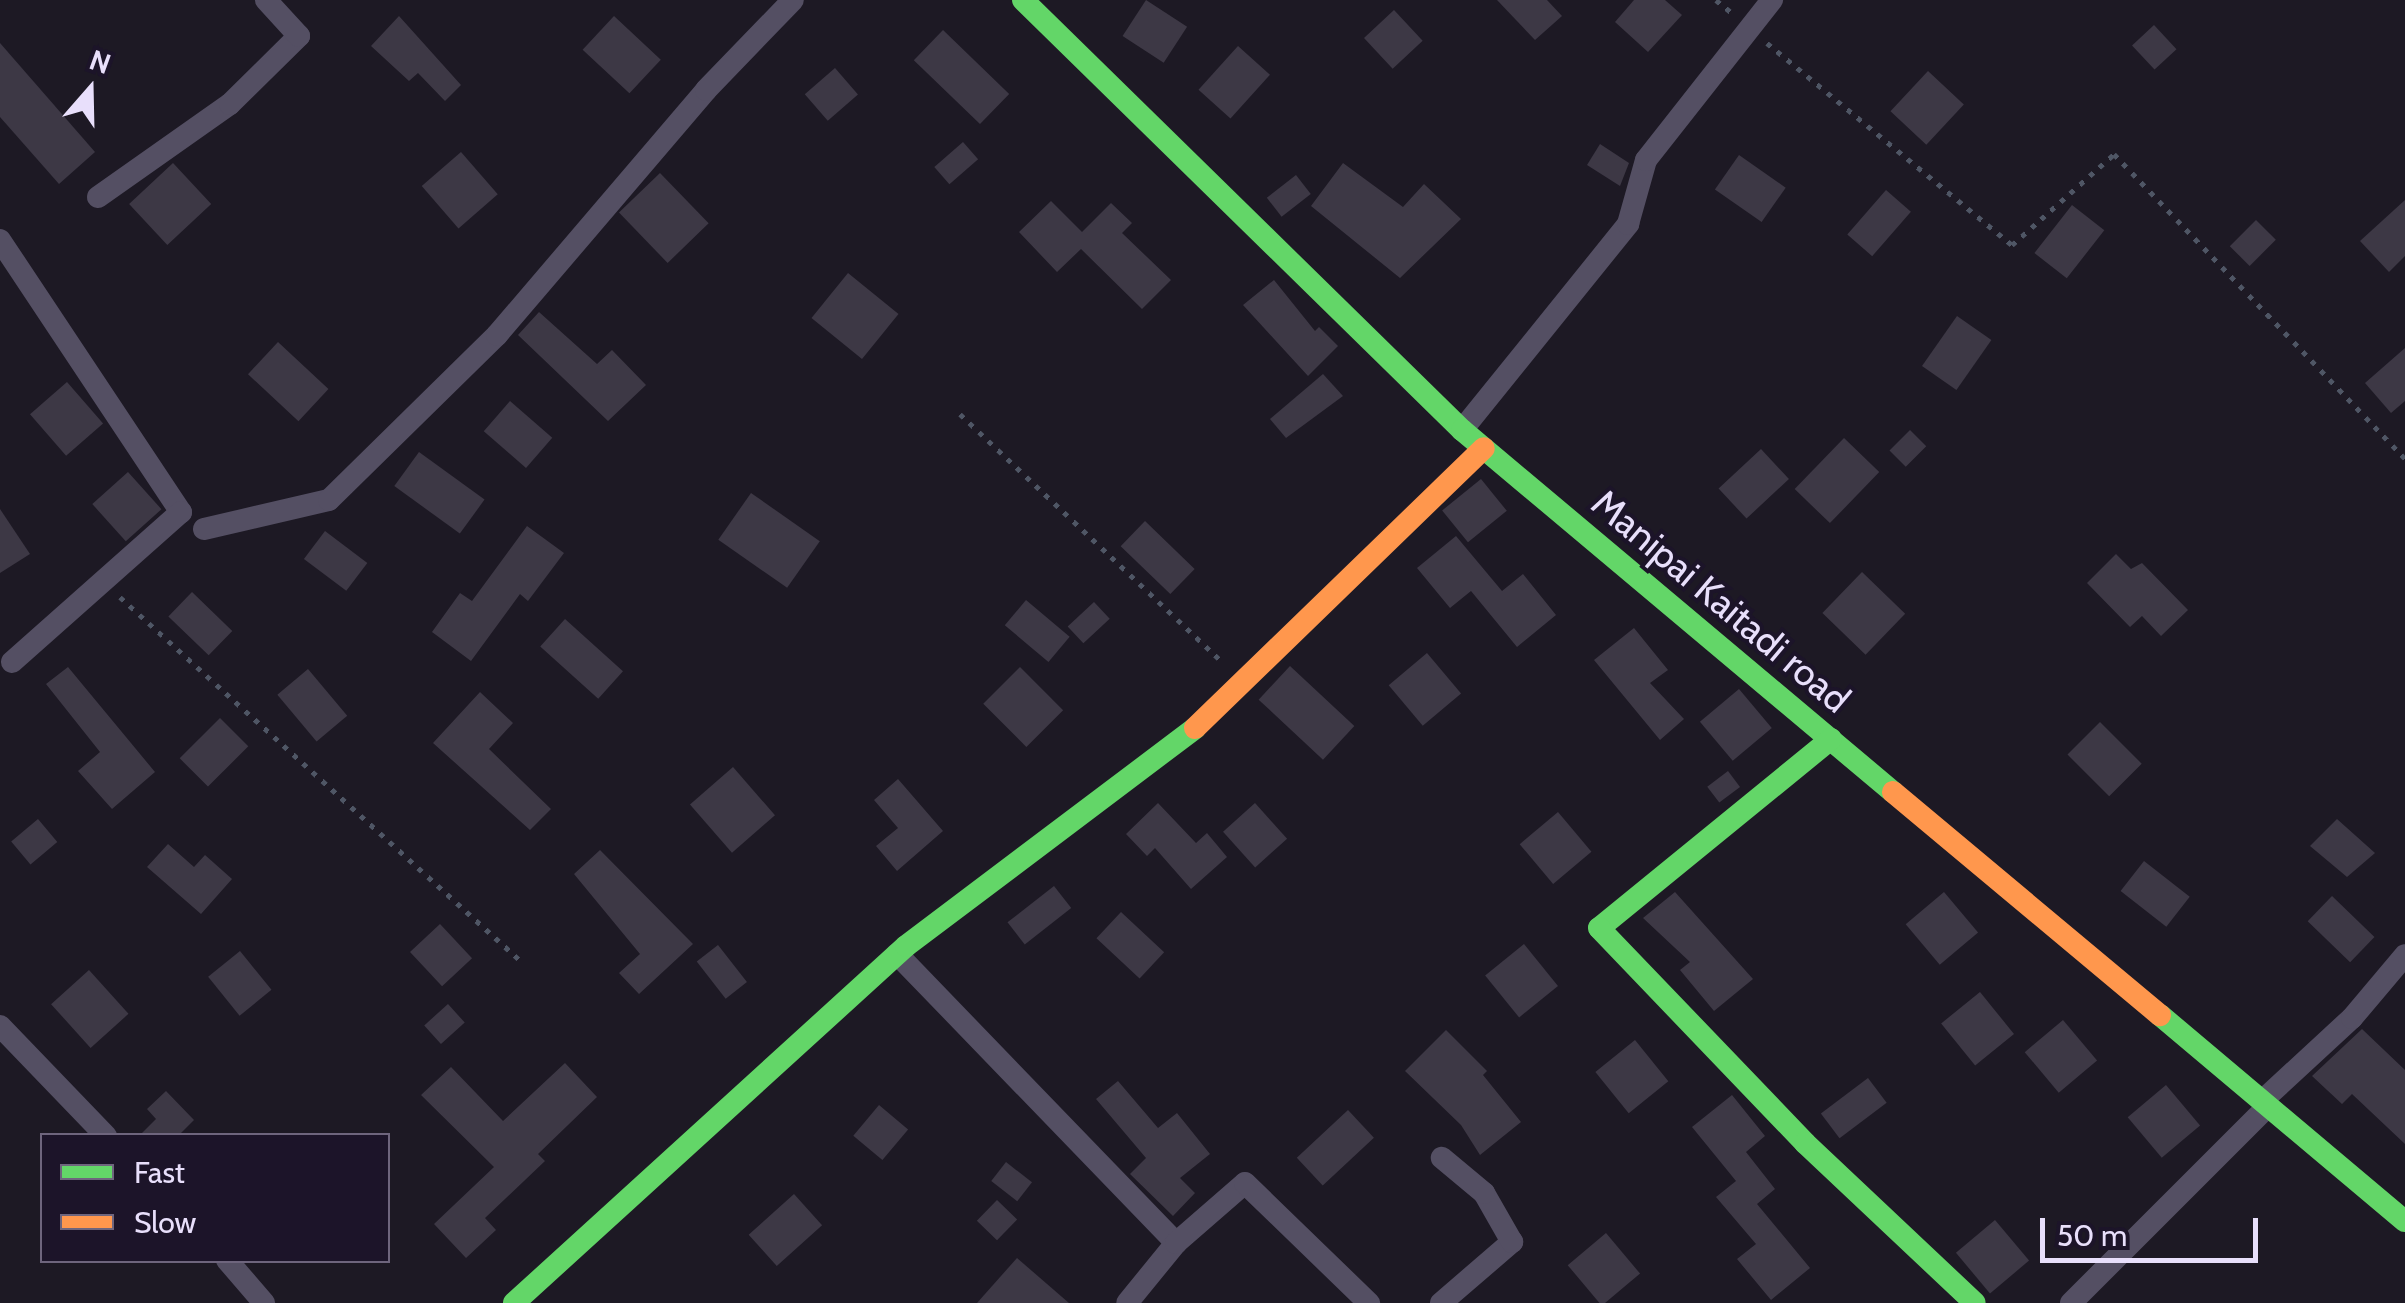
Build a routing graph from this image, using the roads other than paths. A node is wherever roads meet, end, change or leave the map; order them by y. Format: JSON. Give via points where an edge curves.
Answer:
{"nodes":[{"id":1,"x":266,"y":0,"type":"edge"},
{"id":2,"x":793,"y":0,"type":"edge"},
{"id":3,"x":1023,"y":0,"type":"edge"},
{"id":4,"x":1772,"y":0,"type":"edge"},
{"id":5,"x":98,"y":197,"type":"dead end"},
{"id":6,"x":0,"y":240,"type":"edge"},
{"id":7,"x":1462,"y":430,"type":"junction"},
{"id":8,"x":1484,"y":448,"type":"junction"},
{"id":9,"x":204,"y":528,"type":"dead end"},
{"id":10,"x":12,"y":662,"type":"dead end"},
{"id":11,"x":1831,"y":739,"type":"junction"},
{"id":12,"x":897,"y":954,"type":"junction"},
{"id":13,"x":2405,"y":955,"type":"edge"},
{"id":14,"x":0,"y":1026,"type":"edge"},
{"id":15,"x":2265,"y":1104,"type":"junction"},
{"id":16,"x":103,"y":1133,"type":"edge"},
{"id":17,"x":1442,"y":1158,"type":"dead end"},
{"id":18,"x":2405,"y":1221,"type":"edge"},
{"id":19,"x":1176,"y":1243,"type":"junction"},
{"id":20,"x":230,"y":1263,"type":"edge"},
{"id":21,"x":264,"y":1303,"type":"edge"},
{"id":22,"x":514,"y":1303,"type":"edge"},
{"id":23,"x":1127,"y":1303,"type":"edge"},
{"id":24,"x":1369,"y":1303,"type":"edge"},
{"id":25,"x":1441,"y":1303,"type":"edge"},
{"id":26,"x":1975,"y":1303,"type":"edge"},
{"id":27,"x":2071,"y":1303,"type":"edge"}],
"edges":[{"from":1,"to":5,"type":"street","via":[[299,36],[230,104]]},
{"from":2,"to":9,"type":"street","via":[[706,90],[496,335],[328,500]]},
{"from":3,"to":7,"type":"street","name":"Manipai Kaitadi road"},
{"from":4,"to":7,"type":"street","via":[[1646,160],[1628,224]]},
{"from":6,"to":10,"type":"street","via":[[181,512]]},
{"from":7,"to":8,"type":"street","name":"Manipai Kaitadi road"},
{"from":8,"to":11,"type":"street","name":"Manipai Kaitadi road"},
{"from":8,"to":12,"type":"street","via":[[1197,727]]},
{"from":11,"to":15,"type":"street","name":"Manipai Kaitadi road"},
{"from":11,"to":26,"type":"street","via":[[1599,928],[1806,1143]]},
{"from":12,"to":19,"type":"street"},
{"from":12,"to":22,"type":"street"},
{"from":13,"to":15,"type":"street"},
{"from":14,"to":16,"type":"street"},
{"from":15,"to":18,"type":"street","name":"Manipai Kaitadi road"},
{"from":15,"to":27,"type":"street"},
{"from":17,"to":25,"type":"street","via":[[1484,1193],[1512,1242]]},
{"from":19,"to":23,"type":"street"},
{"from":19,"to":24,"type":"street","via":[[1245,1183]]},
{"from":20,"to":21,"type":"street"}]}
